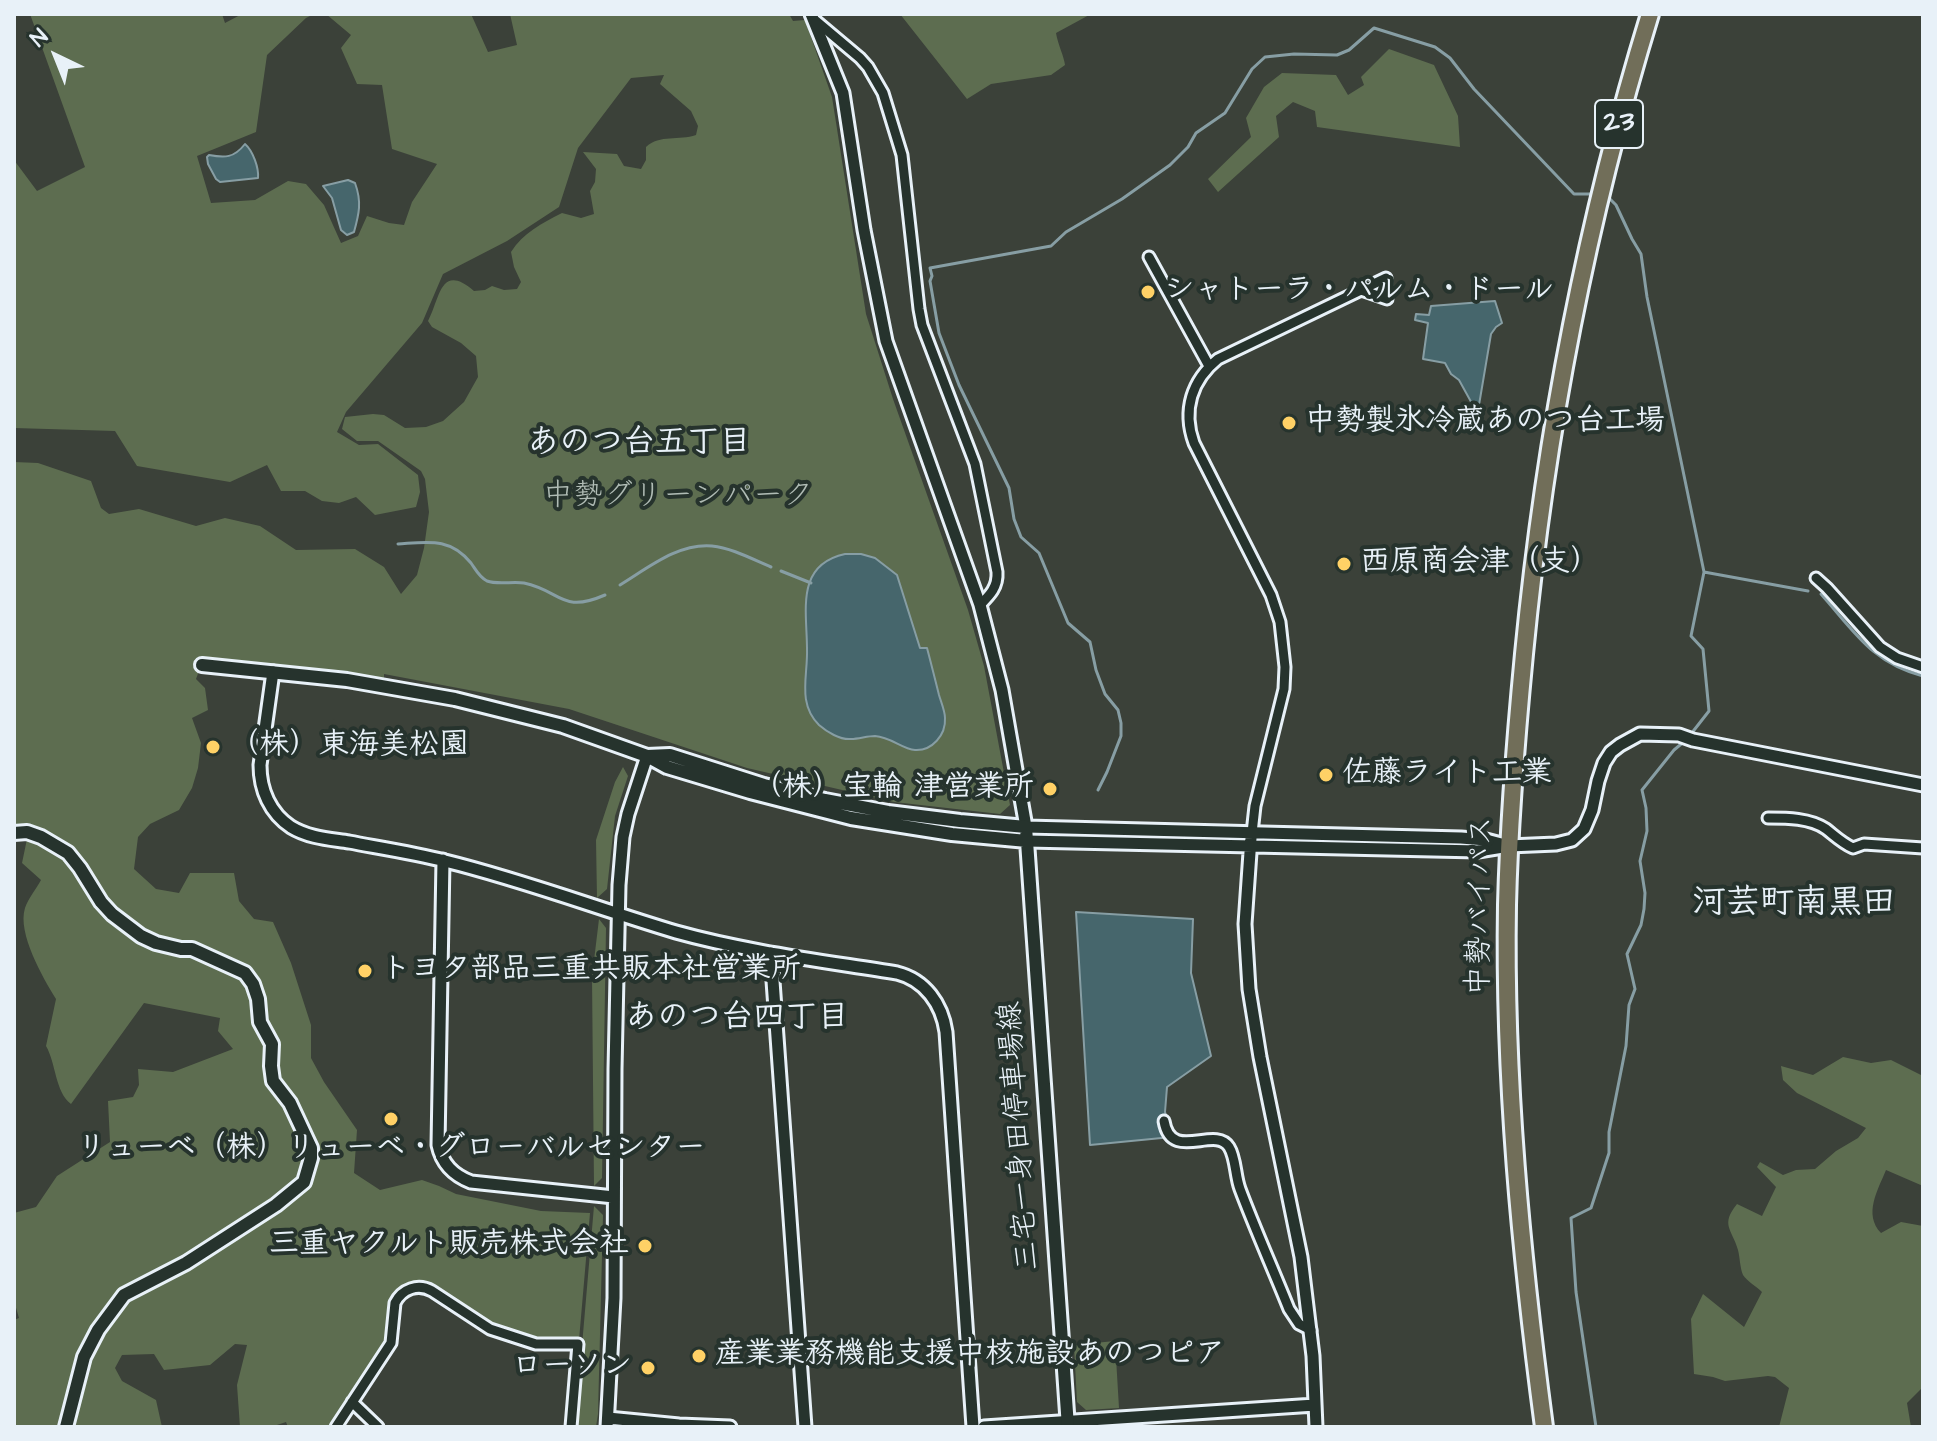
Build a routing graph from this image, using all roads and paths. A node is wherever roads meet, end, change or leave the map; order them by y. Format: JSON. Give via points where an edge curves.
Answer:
{"nodes":[{"id":1,"x":1650,"y":14,"type":"edge"},
{"id":2,"x":813,"y":18,"type":"edge"},
{"id":3,"x":1149,"y":257,"type":"dead end"},
{"id":4,"x":1361,"y":290,"type":"dead end"},
{"id":5,"x":1209,"y":366,"type":"junction"},
{"id":6,"x":1816,"y":578,"type":"dead end"},
{"id":7,"x":980,"y":605,"type":"junction"},
{"id":8,"x":202,"y":665,"type":"dead end"},
{"id":9,"x":1923,"y":667,"type":"edge"},
{"id":10,"x":273,"y":672,"type":"junction"},
{"id":11,"x":647,"y":756,"type":"junction"},
{"id":12,"x":1923,"y":785,"type":"edge"},
{"id":13,"x":1768,"y":818,"type":"dead end"},
{"id":14,"x":1026,"y":827,"type":"junction"},
{"id":15,"x":14,"y":833,"type":"edge"},
{"id":16,"x":1251,"y":839,"type":"junction"},
{"id":17,"x":1027,"y":841,"type":"junction"},
{"id":18,"x":1509,"y":846,"type":"junction"},
{"id":19,"x":1923,"y":848,"type":"edge"},
{"id":20,"x":443,"y":860,"type":"junction"},
{"id":21,"x":618,"y":914,"type":"junction"},
{"id":22,"x":771,"y":953,"type":"junction"},
{"id":23,"x":1164,"y":1121,"type":"dead end"},
{"id":24,"x":614,"y":1197,"type":"junction"},
{"id":25,"x":1311,"y":1330,"type":"junction"},
{"id":26,"x":352,"y":1402,"type":"junction"},
{"id":27,"x":1315,"y":1405,"type":"junction"},
{"id":28,"x":607,"y":1423,"type":"edge"},
{"id":29,"x":1068,"y":1425,"type":"edge"},
{"id":30,"x":66,"y":1427,"type":"edge"},
{"id":31,"x":336,"y":1427,"type":"edge"},
{"id":32,"x":378,"y":1427,"type":"edge"},
{"id":33,"x":571,"y":1427,"type":"edge"},
{"id":34,"x":730,"y":1427,"type":"edge"},
{"id":35,"x":805,"y":1427,"type":"edge"},
{"id":36,"x":973,"y":1427,"type":"edge"},
{"id":37,"x":984,"y":1427,"type":"edge"},
{"id":38,"x":1316,"y":1427,"type":"edge"},
{"id":39,"x":1544,"y":1427,"type":"edge"}],
"edges":[{"from":1,"to":18,"type":"highway","name":"中勢バイパス","number":"23","via":[[1565,357],[1534,554]]},
{"from":2,"to":7,"type":"street","via":[[843,93],[886,341]]},
{"from":2,"to":7,"type":"street","via":[[868,67],[883,93],[902,155],[922,325],[975,464],[997,572],[994,590]]},
{"from":3,"to":5,"type":"street"},
{"from":4,"to":5,"type":"street"},
{"from":5,"to":16,"type":"street","via":[[1190,399],[1190,433],[1271,595],[1284,650],[1284,689]]},
{"from":6,"to":9,"type":"street","via":[[1880,647]]},
{"from":7,"to":14,"type":"street","via":[[1002,690]]},
{"from":8,"to":10,"type":"main road"},
{"from":10,"to":11,"type":"main road","via":[[455,699],[563,726]]},
{"from":10,"to":20,"type":"street","via":[[260,773],[277,815],[312,836]]},
{"from":11,"to":14,"type":"main road","via":[[670,755],[764,785],[875,809]]},
{"from":11,"to":17,"type":"main road","via":[[709,780],[851,818]]},
{"from":11,"to":21,"type":"street","via":[[623,837]]},
{"from":12,"to":18,"type":"street","via":[[1679,735],[1640,734],[1611,752],[1604,763],[1592,810],[1579,835],[1563,843]]},
{"from":13,"to":19,"type":"street","via":[[1811,822],[1853,848]]},
{"from":14,"to":16,"type":"street"},
{"from":14,"to":17,"type":"main road","name":"三宅一身田停車場線"},
{"from":15,"to":30,"type":"main road","via":[[41,837],[68,853],[101,902],[141,936],[192,949],[245,973],[272,1044],[273,1081],[311,1148],[304,1182],[276,1205],[124,1295],[84,1357]]},
{"from":16,"to":17,"type":"street"},
{"from":16,"to":18,"type":"street","via":[[1478,851]]},
{"from":16,"to":25,"type":"street","via":[[1245,924],[1252,1016]]},
{"from":17,"to":29,"type":"main road","name":"三宅一身田停車場線"},
{"from":18,"to":39,"type":"highway","name":"中勢バイパス","number":"23","via":[[1515,1167]]},
{"from":20,"to":21,"type":"street"},
{"from":20,"to":24,"type":"street","via":[[438,1145],[444,1162],[471,1182]]},
{"from":21,"to":22,"type":"street"},
{"from":21,"to":24,"type":"street"},
{"from":22,"to":35,"type":"street"},
{"from":22,"to":36,"type":"street","via":[[904,975],[934,998],[942,1015]]},
{"from":23,"to":25,"type":"street","via":[[1168,1135],[1179,1142],[1216,1139],[1229,1146],[1239,1187],[1289,1309]]},
{"from":24,"to":28,"type":"street"},
{"from":25,"to":27,"type":"street"},
{"from":26,"to":31,"type":"street"},
{"from":26,"to":32,"type":"street"},
{"from":26,"to":33,"type":"street","via":[[391,1343],[397,1298],[422,1286],[490,1329],[536,1344],[578,1344]]},
{"from":27,"to":29,"type":"street"},
{"from":27,"to":38,"type":"street"},
{"from":28,"to":34,"type":"street"},
{"from":29,"to":37,"type":"street"}]}
